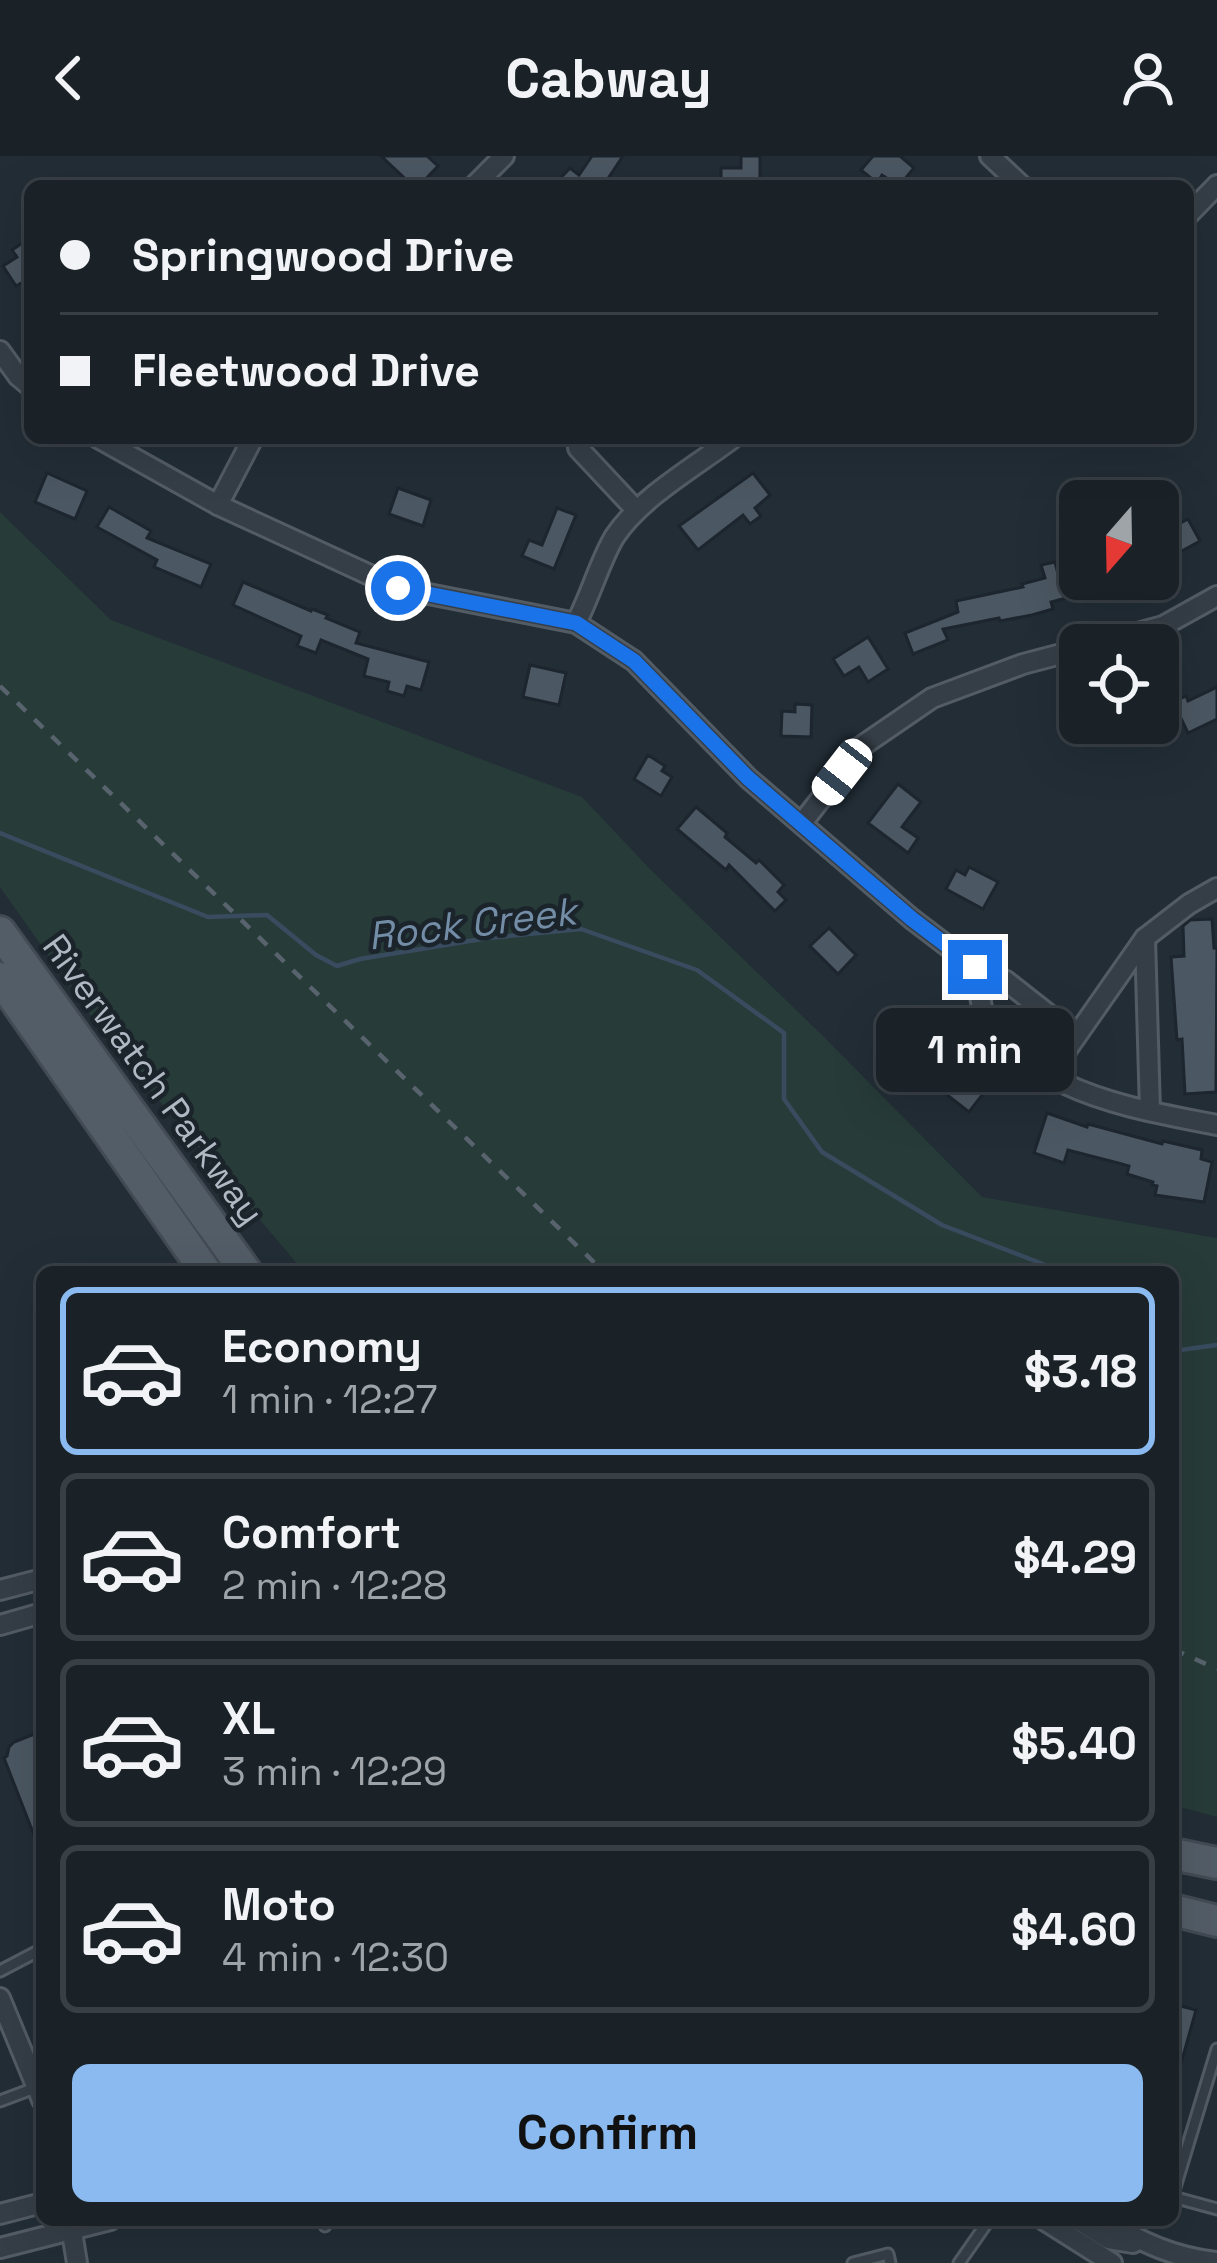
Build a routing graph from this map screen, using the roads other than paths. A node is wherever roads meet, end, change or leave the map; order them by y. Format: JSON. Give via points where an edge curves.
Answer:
{"nodes":[{"id":1,"x":504,"y":156,"type":"edge"},
{"id":2,"x":990,"y":156,"type":"edge"},
{"id":3,"x":480,"y":180,"type":"edge"},
{"id":4,"x":1016,"y":180,"type":"edge"},
{"id":5,"x":1217,"y":185,"type":"edge"},
{"id":6,"x":1194,"y":209,"type":"edge"},
{"id":7,"x":0,"y":351,"type":"edge"},
{"id":8,"x":24,"y":381,"type":"edge"},
{"id":9,"x":109,"y":444,"type":"edge"},
{"id":10,"x":250,"y":444,"type":"edge"},
{"id":11,"x":726,"y":444,"type":"edge"},
{"id":12,"x":578,"y":448,"type":"dead end"},
{"id":13,"x":218,"y":506,"type":"junction"},
{"id":14,"x":636,"y":510,"type":"junction"},
{"id":15,"x":1217,"y":596,"type":"edge"},
{"id":16,"x":576,"y":623,"type":"junction"},
{"id":17,"x":1167,"y":624,"type":"edge"},
{"id":18,"x":1059,"y":655,"type":"edge"},
{"id":19,"x":802,"y":824,"type":"junction"},
{"id":20,"x":1217,"y":888,"type":"edge"},
{"id":21,"x":0,"y":932,"type":"edge"},
{"id":22,"x":1145,"y":938,"type":"junction"},
{"id":23,"x":975,"y":967,"type":"junction"},
{"id":24,"x":0,"y":978,"type":"edge"},
{"id":25,"x":1076,"y":1036,"type":"junction"},
{"id":26,"x":1049,"y":1075,"type":"junction"},
{"id":27,"x":1150,"y":1112,"type":"junction"},
{"id":28,"x":1217,"y":1125,"type":"edge"},
{"id":29,"x":152,"y":1197,"type":"junction"},
{"id":30,"x":185,"y":1266,"type":"edge"},
{"id":31,"x":202,"y":1266,"type":"edge"},
{"id":32,"x":242,"y":1266,"type":"edge"},
{"id":33,"x":36,"y":1581,"type":"edge"},
{"id":34,"x":0,"y":1590,"type":"edge"},
{"id":35,"x":36,"y":1615,"type":"edge"},
{"id":36,"x":0,"y":1625,"type":"edge"},
{"id":37,"x":1179,"y":1855,"type":"edge"},
{"id":38,"x":1217,"y":1863,"type":"edge"},
{"id":39,"x":1179,"y":1912,"type":"edge"},
{"id":40,"x":1217,"y":1921,"type":"edge"},
{"id":41,"x":36,"y":1952,"type":"edge"},
{"id":42,"x":0,"y":1972,"type":"edge"},
{"id":43,"x":0,"y":1999,"type":"edge"},
{"id":44,"x":1217,"y":2049,"type":"edge"},
{"id":45,"x":36,"y":2082,"type":"edge"},
{"id":46,"x":36,"y":2092,"type":"edge"},
{"id":47,"x":0,"y":2101,"type":"edge"},
{"id":48,"x":1179,"y":2176,"type":"edge"},
{"id":49,"x":1179,"y":2198,"type":"edge"},
{"id":50,"x":36,"y":2205,"type":"edge"},
{"id":51,"x":1217,"y":2209,"type":"edge"},
{"id":52,"x":0,"y":2214,"type":"edge"},
{"id":53,"x":68,"y":2226,"type":"edge"},
{"id":54,"x":71,"y":2226,"type":"edge"},
{"id":55,"x":985,"y":2226,"type":"edge"},
{"id":56,"x":1053,"y":2226,"type":"edge"},
{"id":57,"x":1087,"y":2226,"type":"edge"},
{"id":58,"x":1115,"y":2226,"type":"edge"},
{"id":59,"x":1150,"y":2246,"type":"junction"},
{"id":60,"x":0,"y":2248,"type":"edge"},
{"id":61,"x":77,"y":2263,"type":"edge"},
{"id":62,"x":853,"y":2263,"type":"edge"},
{"id":63,"x":890,"y":2263,"type":"edge"},
{"id":64,"x":958,"y":2263,"type":"edge"},
{"id":65,"x":1112,"y":2263,"type":"edge"},
{"id":66,"x":1217,"y":2263,"type":"edge"}],
"edges":[{"from":1,"to":3,"type":"street"},
{"from":2,"to":4,"type":"street"},
{"from":5,"to":6,"type":"street"},
{"from":7,"to":8,"type":"street"},
{"from":9,"to":13,"type":"street"},
{"from":10,"to":13,"type":"street"},
{"from":11,"to":14,"type":"street"},
{"from":12,"to":14,"type":"street"},
{"from":13,"to":16,"type":"street","via":[[398,588]]},
{"from":14,"to":16,"type":"street","via":[[614,538]]},
{"from":15,"to":17,"type":"street"},
{"from":16,"to":19,"type":"street","via":[[634,661]]},
{"from":18,"to":19,"type":"street","via":[[932,698],[862,746]]},
{"from":19,"to":23,"type":"street"},
{"from":20,"to":22,"type":"street"},
{"from":21,"to":32,"type":"main road","name":"Riverwatch Parkway"},
{"from":22,"to":25,"type":"street"},
{"from":22,"to":27,"type":"street"},
{"from":23,"to":25,"type":"street"},
{"from":23,"to":26,"type":"street","via":[[986,1031]]},
{"from":24,"to":29,"type":"main road","name":"Riverwatch Parkway"},
{"from":25,"to":26,"type":"street"},
{"from":26,"to":27,"type":"street"},
{"from":27,"to":28,"type":"street"},
{"from":29,"to":30,"type":"main road"},
{"from":29,"to":31,"type":"main road","name":"Riverwatch Parkway"},
{"from":33,"to":34,"type":"street"},
{"from":35,"to":36,"type":"street"},
{"from":37,"to":38,"type":"main road"},
{"from":39,"to":40,"type":"main road"},
{"from":41,"to":42,"type":"lane"},
{"from":43,"to":45,"type":"street"},
{"from":44,"to":48,"type":"lane"},
{"from":46,"to":47,"type":"lane"},
{"from":49,"to":51,"type":"lane"},
{"from":50,"to":52,"type":"street"},
{"from":53,"to":60,"type":"street"},
{"from":54,"to":61,"type":"street"},
{"from":55,"to":64,"type":"lane"},
{"from":56,"to":65,"type":"street"},
{"from":57,"to":59,"type":"street","via":[[1108,2239]]},
{"from":58,"to":59,"type":"street"},
{"from":59,"to":66,"type":"street"},
{"from":62,"to":63,"type":"lane","via":[[888,2254]]}]}
